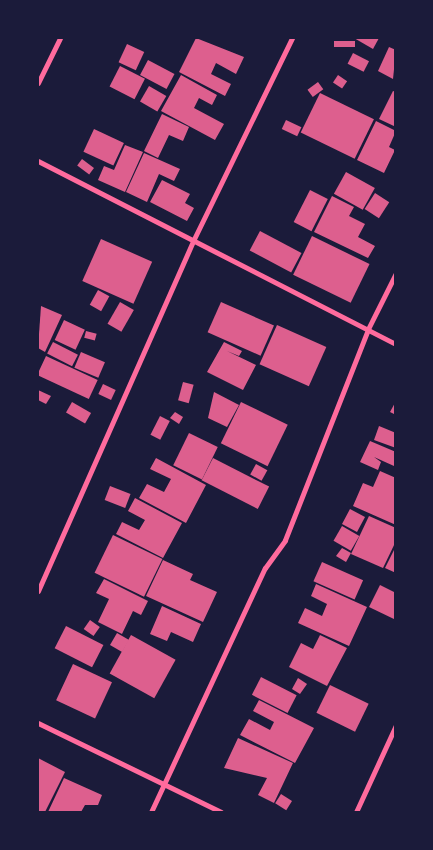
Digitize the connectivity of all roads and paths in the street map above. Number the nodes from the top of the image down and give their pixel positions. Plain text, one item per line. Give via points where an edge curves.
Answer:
1 (60, 38) edge
2 (292, 38) edge
3 (38, 83) edge
4 (38, 161) edge
5 (192, 242) junction
6 (396, 273) edge
7 (368, 329) junction
8 (396, 344) edge
9 (38, 591) edge
10 (38, 723) edge
11 (396, 725) edge
12 (164, 783) junction
13 (152, 812) edge
14 (221, 812) edge
15 (356, 812) edge

1 - 3 street
2 - 5 street
4 - 5 street
5 - 7 street
5 - 9 street
6 - 7 street
7 - 8 street
7 - 12 street via 285,540 265,568
10 - 12 street
11 - 15 street
12 - 13 street
12 - 14 street

